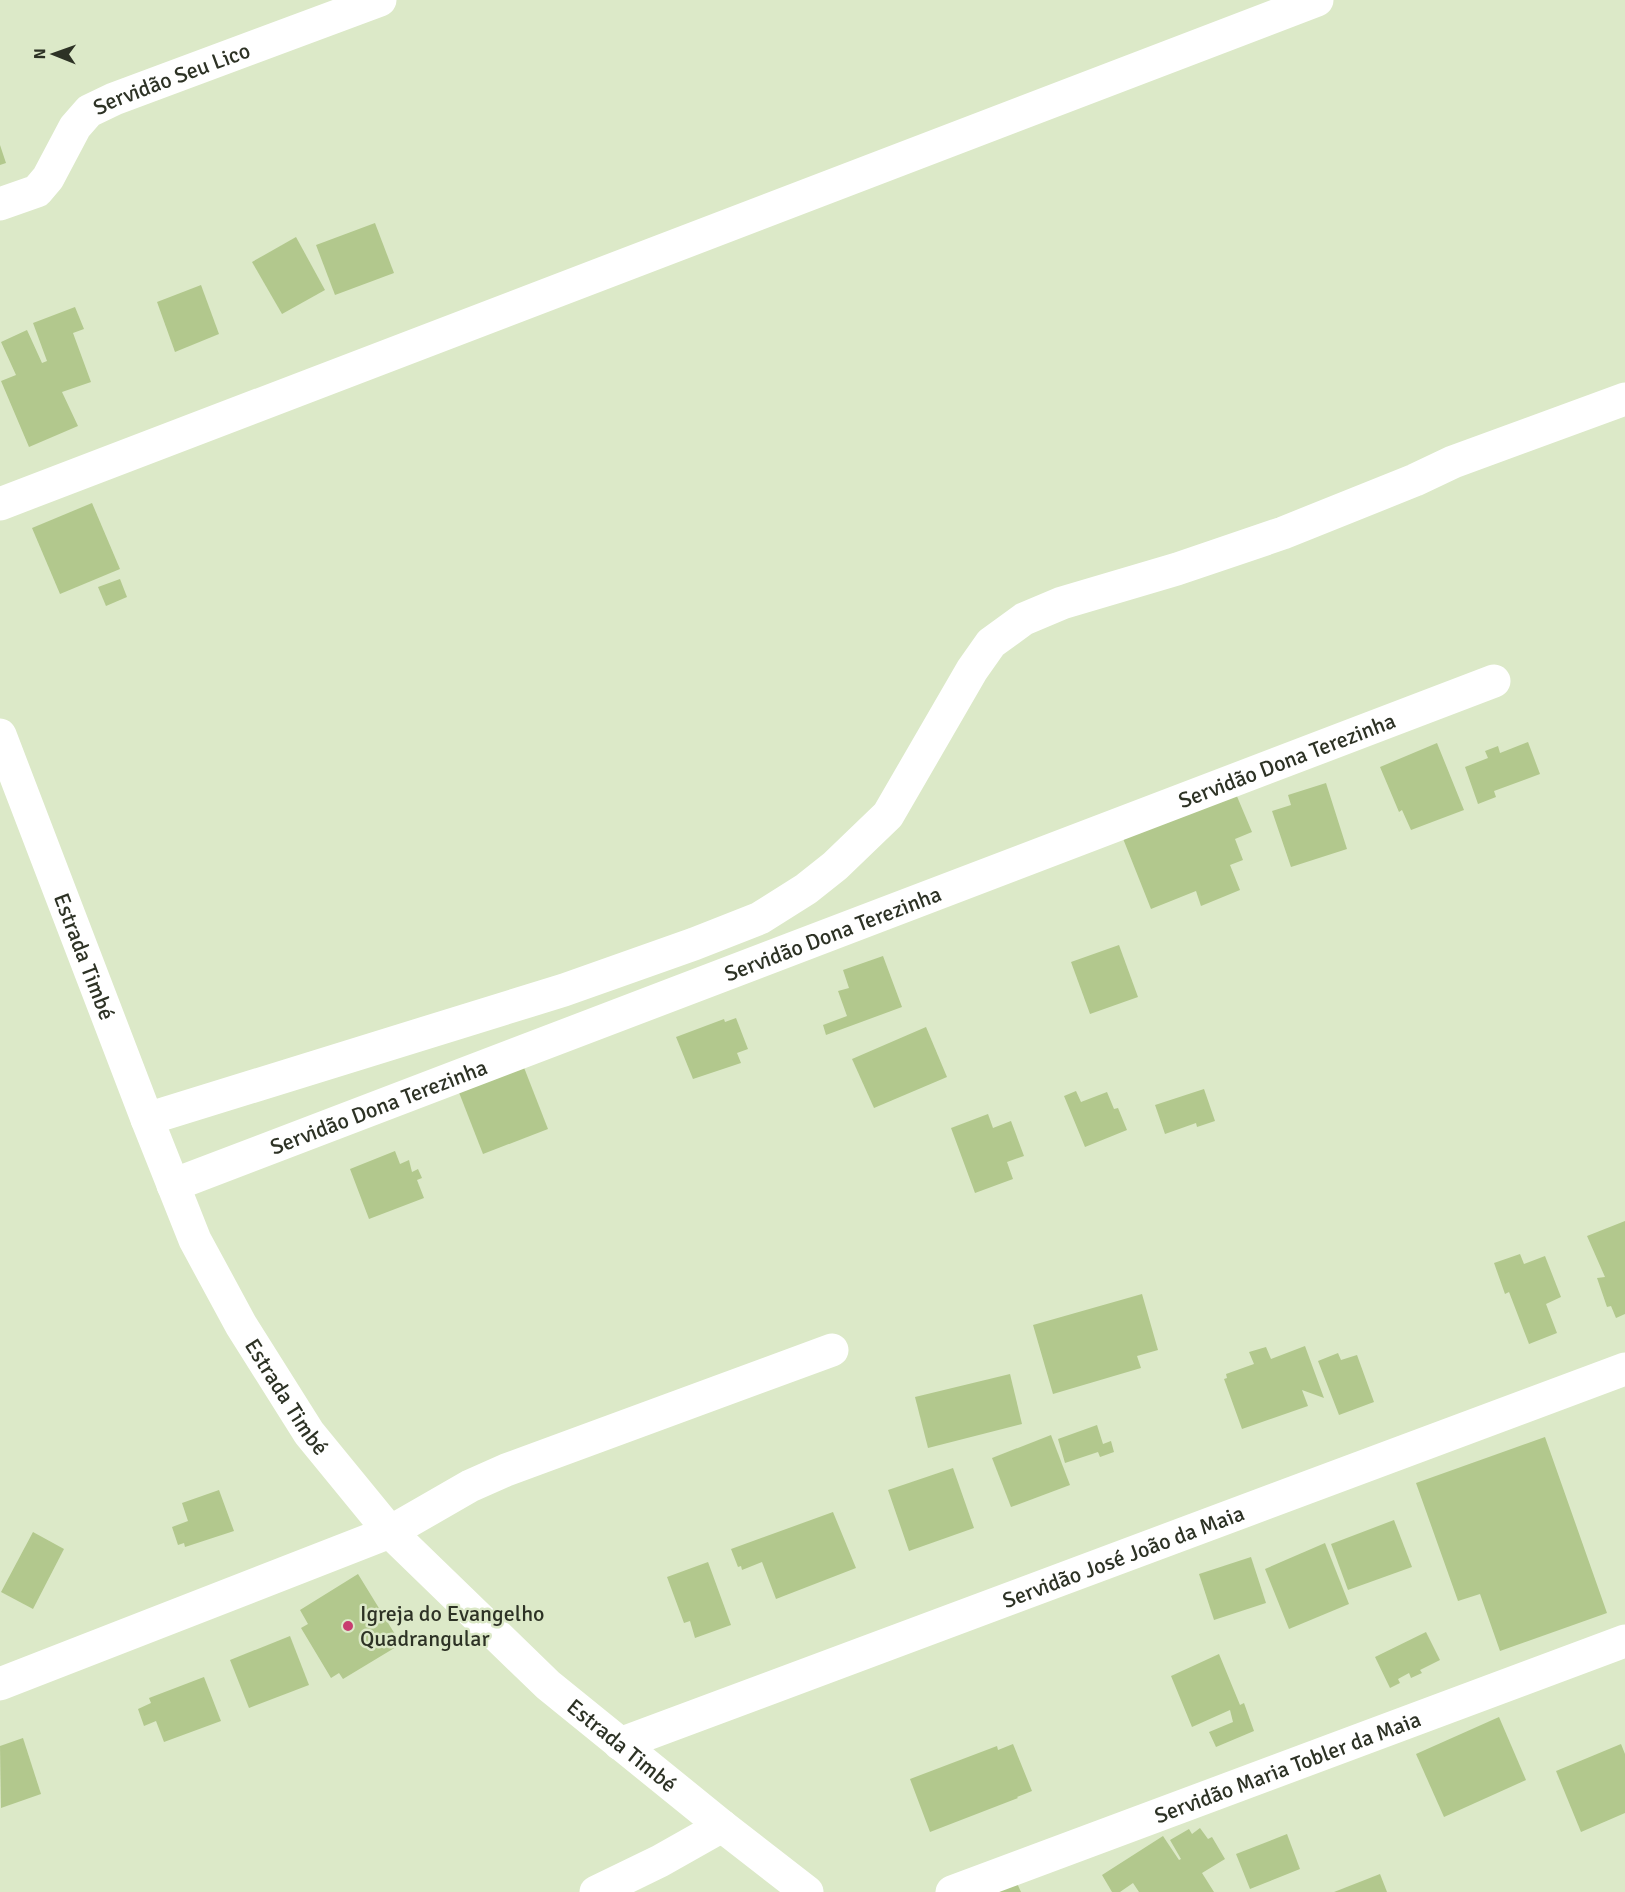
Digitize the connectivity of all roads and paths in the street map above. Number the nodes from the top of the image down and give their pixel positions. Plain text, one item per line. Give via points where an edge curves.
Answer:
1 (380, 0) edge
2 (1317, 0) edge
3 (1283, 6) edge
4 (0, 204) edge
5 (1625, 399) edge
6 (0, 504) edge
7 (1494, 681) dead end
8 (0, 735) edge
9 (147, 1119) junction
10 (172, 1185) junction
11 (832, 1350) dead end
12 (1625, 1369) edge
13 (390, 1532) junction
14 (1625, 1641) edge
15 (0, 1684) edge
16 (620, 1744) junction
17 (722, 1826) junction
18 (596, 1892) edge
19 (807, 1892) edge
20 (952, 1892) edge

1 - 4 street, Servidão Seu Lico via 89,111 75,127 37,191
2 - 3 street
3 - 6 street
5 - 9 street via 1453,462 1283,533 1062,603 1024,620 992,643 972,670 888,815 835,866 760,918 564,990
7 - 10 street, Servidão Dona Terezinha
8 - 9 street, Estrada Timbé
9 - 10 street, Estrada Timbé
10 - 13 street, Estrada Timbé via 195,1240 247,1334 309,1433
11 - 13 street via 506,1470
12 - 16 street, Servidão José João da Maia
13 - 15 street
13 - 16 street, Estrada Timbé via 548,1685
14 - 20 street, Servidão Maria Tobler da Maia
16 - 17 street, Estrada Timbé
17 - 18 street
17 - 19 street, Estrada Timbé

